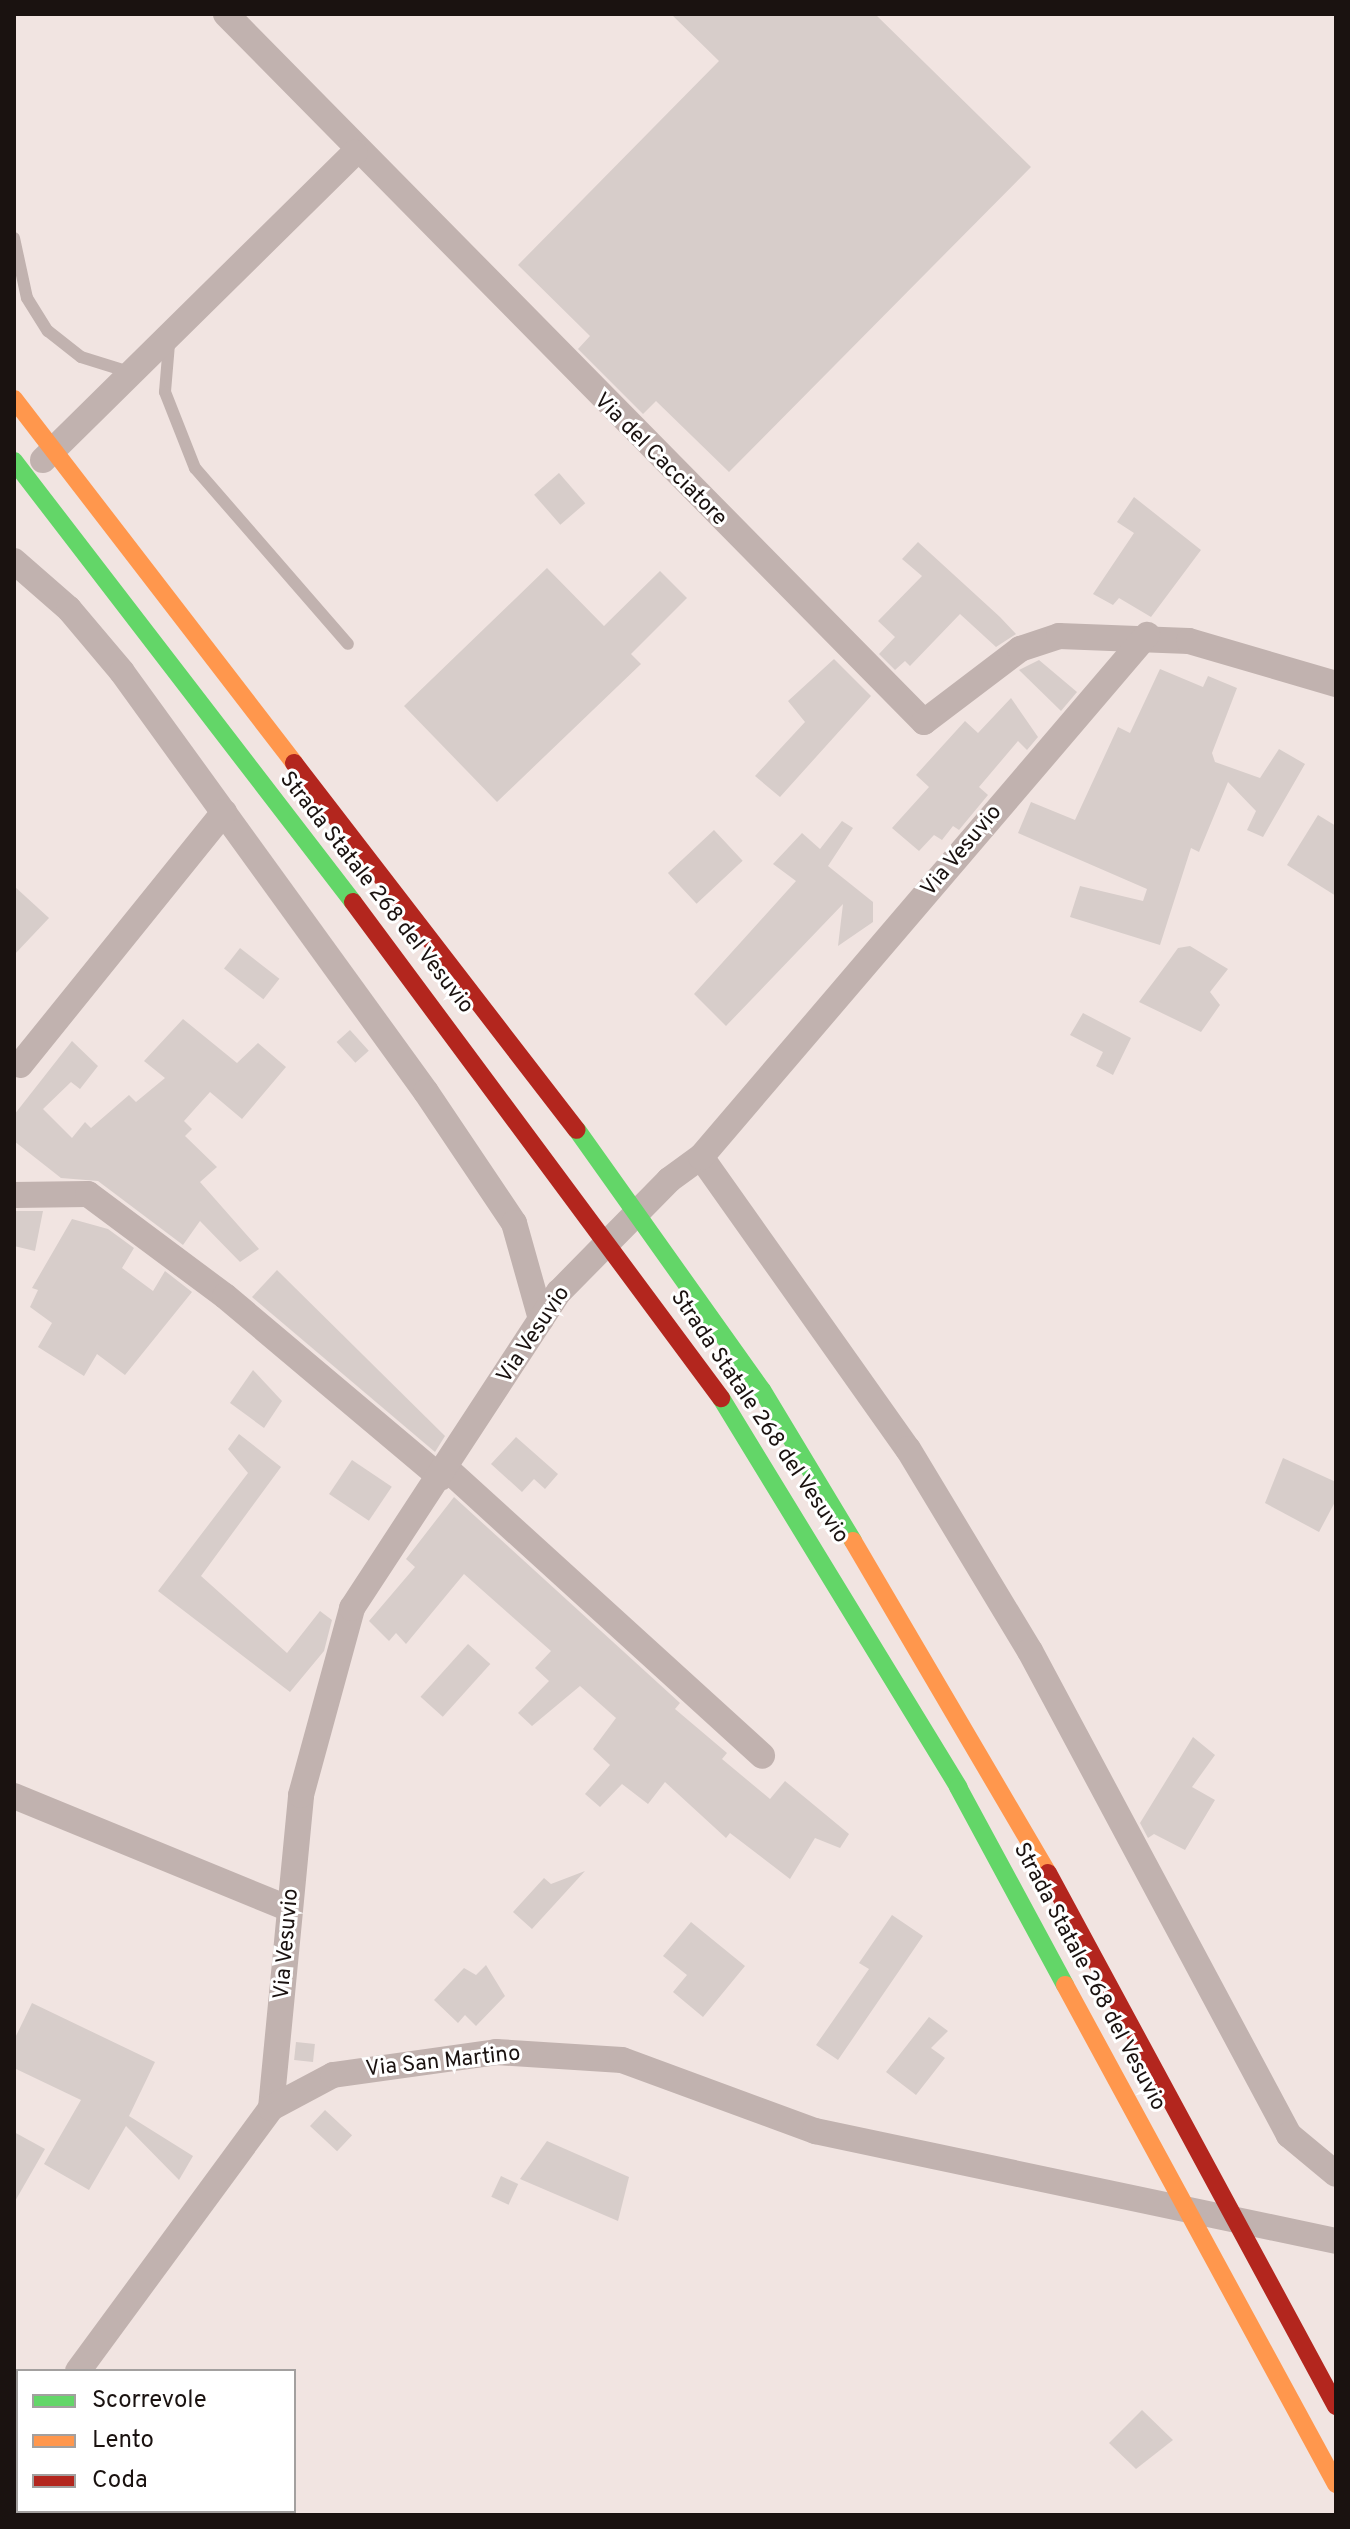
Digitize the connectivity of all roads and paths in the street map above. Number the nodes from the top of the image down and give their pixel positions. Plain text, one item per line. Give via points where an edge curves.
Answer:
1 (226, 14) edge
2 (355, 152) junction
3 (14, 238) edge
4 (172, 333) junction
5 (132, 373) junction
6 (14, 399) edge
7 (14, 461) edge
8 (14, 487) edge
9 (30, 513) dead end
10 (14, 561) edge
11 (100, 574) junction
12 (1147, 635) junction
13 (348, 644) dead end
14 (1336, 684) edge
15 (224, 812) junction
16 (20, 1065) dead end
17 (701, 1157) junction
18 (14, 1195) edge
19 (541, 1319) junction
20 (444, 1473) junction
21 (762, 1756) dead end
22 (14, 1796) edge
23 (290, 1909) junction
24 (271, 2108) junction
25 (1336, 2174) edge
26 (1336, 2241) edge
27 (79, 2369) edge
28 (1336, 2406) edge
29 (1336, 2484) edge

1 - 2 street, Via del Cacciatore
2 - 4 street
2 - 12 street, Via del Cacciatore via 924,722 1020,649 1059,636
3 - 5 lane via 27,298 48,331 81,357
4 - 5 street
4 - 13 lane via 165,392 195,468
5 - 8 street
6 - 28 highway, Strada Statale 268 del Vesuvio via 581,1136 762,1390 945,1687
7 - 11 highway, Strada Statale 268 del Vesuvio
9 - 11 lane
10 - 15 street via 105,651
11 - 29 highway, Strada Statale 268 del Vesuvio via 548,1156 814,1542 958,1787
12 - 14 street
12 - 17 street, Via Vesuvio
15 - 16 street
15 - 19 street via 514,1223
17 - 19 street, Via Vesuvio via 669,1180 587,1262
17 - 25 street via 800,1286 908,1449 1030,1651 1289,2135
18 - 20 street via 88,1194 225,1296
19 - 20 street, Via Vesuvio
20 - 21 street
20 - 23 street, Via Vesuvio via 352,1608 301,1795
22 - 23 street
23 - 24 street, Via Vesuvio
24 - 26 street, Via San Martino via 333,2075 496,2052 622,2060 815,2131
24 - 27 street, Via San Martino

